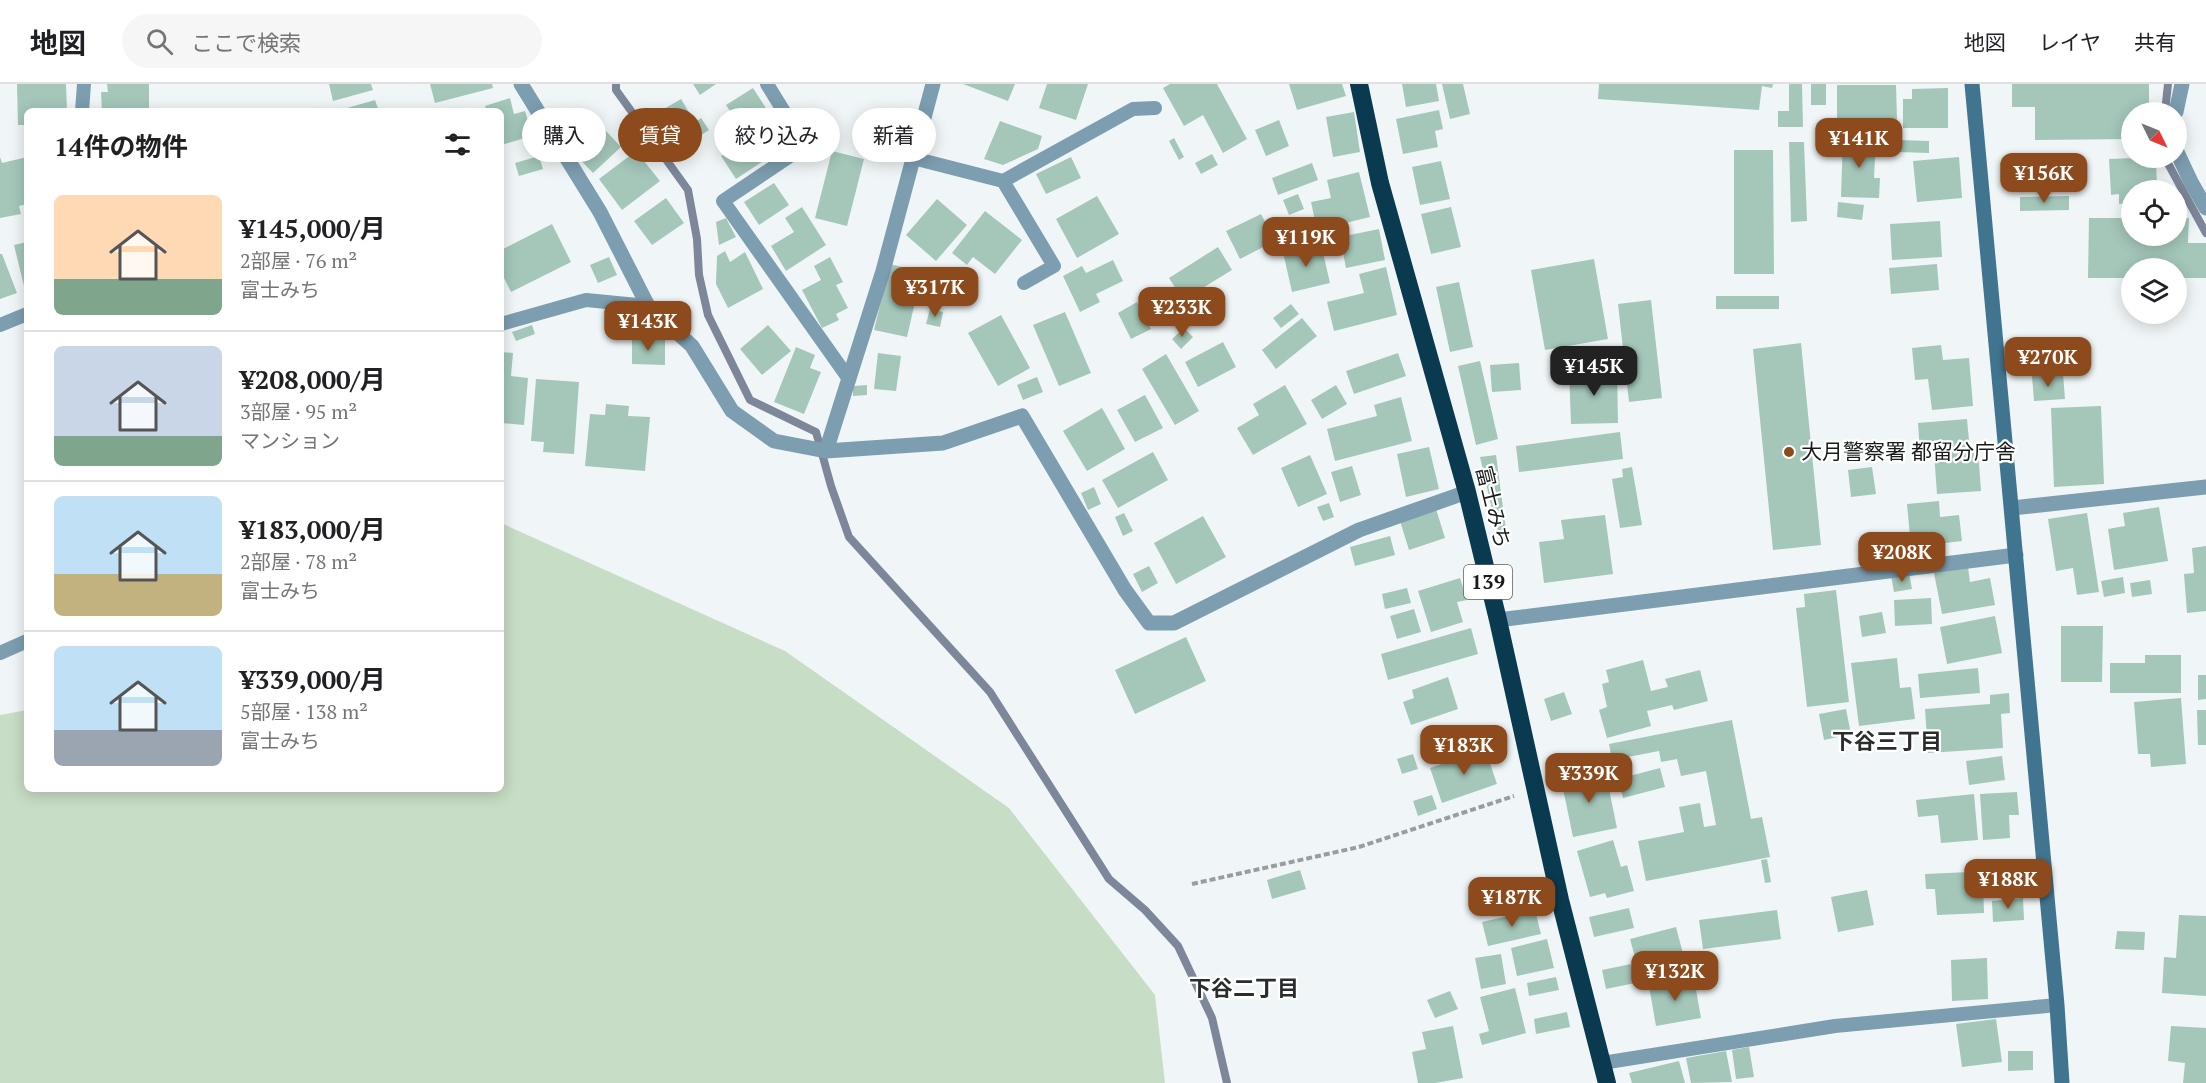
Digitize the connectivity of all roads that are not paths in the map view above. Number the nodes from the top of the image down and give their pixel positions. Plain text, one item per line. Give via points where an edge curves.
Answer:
1 (84, 84) edge
2 (521, 84) edge
3 (767, 84) edge
4 (933, 84) edge
5 (1359, 84) edge
6 (1972, 84) edge
7 (2182, 84) edge
8 (2178, 102) edge
9 (82, 108) edge
10 (927, 108) edge
11 (1155, 108) dead end
12 (912, 162) edge
13 (929, 162) edge
14 (2184, 168) edge
15 (1003, 181) junction
16 (2206, 208) edge
17 (1024, 283) dead end
18 (648, 306) junction
19 (24, 315) edge
20 (504, 323) edge
21 (0, 325) edge
22 (849, 379) junction
23 (826, 451) junction
24 (2206, 487) edge
25 (1467, 492) junction
26 (2012, 508) junction
27 (2016, 555) junction
28 (1498, 620) junction
29 (24, 642) edge
30 (0, 653) edge
31 (2057, 1005) junction
32 (1602, 1063) junction
33 (1607, 1083) edge
34 (2062, 1083) edge

1 - 9 lane
2 - 18 street via 600,212
3 - 22 lane via 805,146 723,201
4 - 10 street
5 - 25 highway, 富士みち / 139 via 1380,183
6 - 26 street
7 - 8 street
11 - 15 lane via 1132,109
12 - 22 street
13 - 15 lane
14 - 16 street
15 - 17 lane via 1054,266
18 - 20 lane via 586,300
18 - 23 street via 692,346 732,411 774,441
19 - 21 lane
22 - 23 street
23 - 25 street via 943,443 1022,416 1125,590 1149,623 1174,623 1359,530
24 - 26 street
25 - 28 highway, 富士みち / 139
26 - 27 street
27 - 28 street
27 - 31 street
28 - 32 highway, 富士みち / 139 via 1560,900
29 - 30 lane
31 - 32 lane via 1835,1026
31 - 34 street
32 - 33 highway, 富士みち / 139

